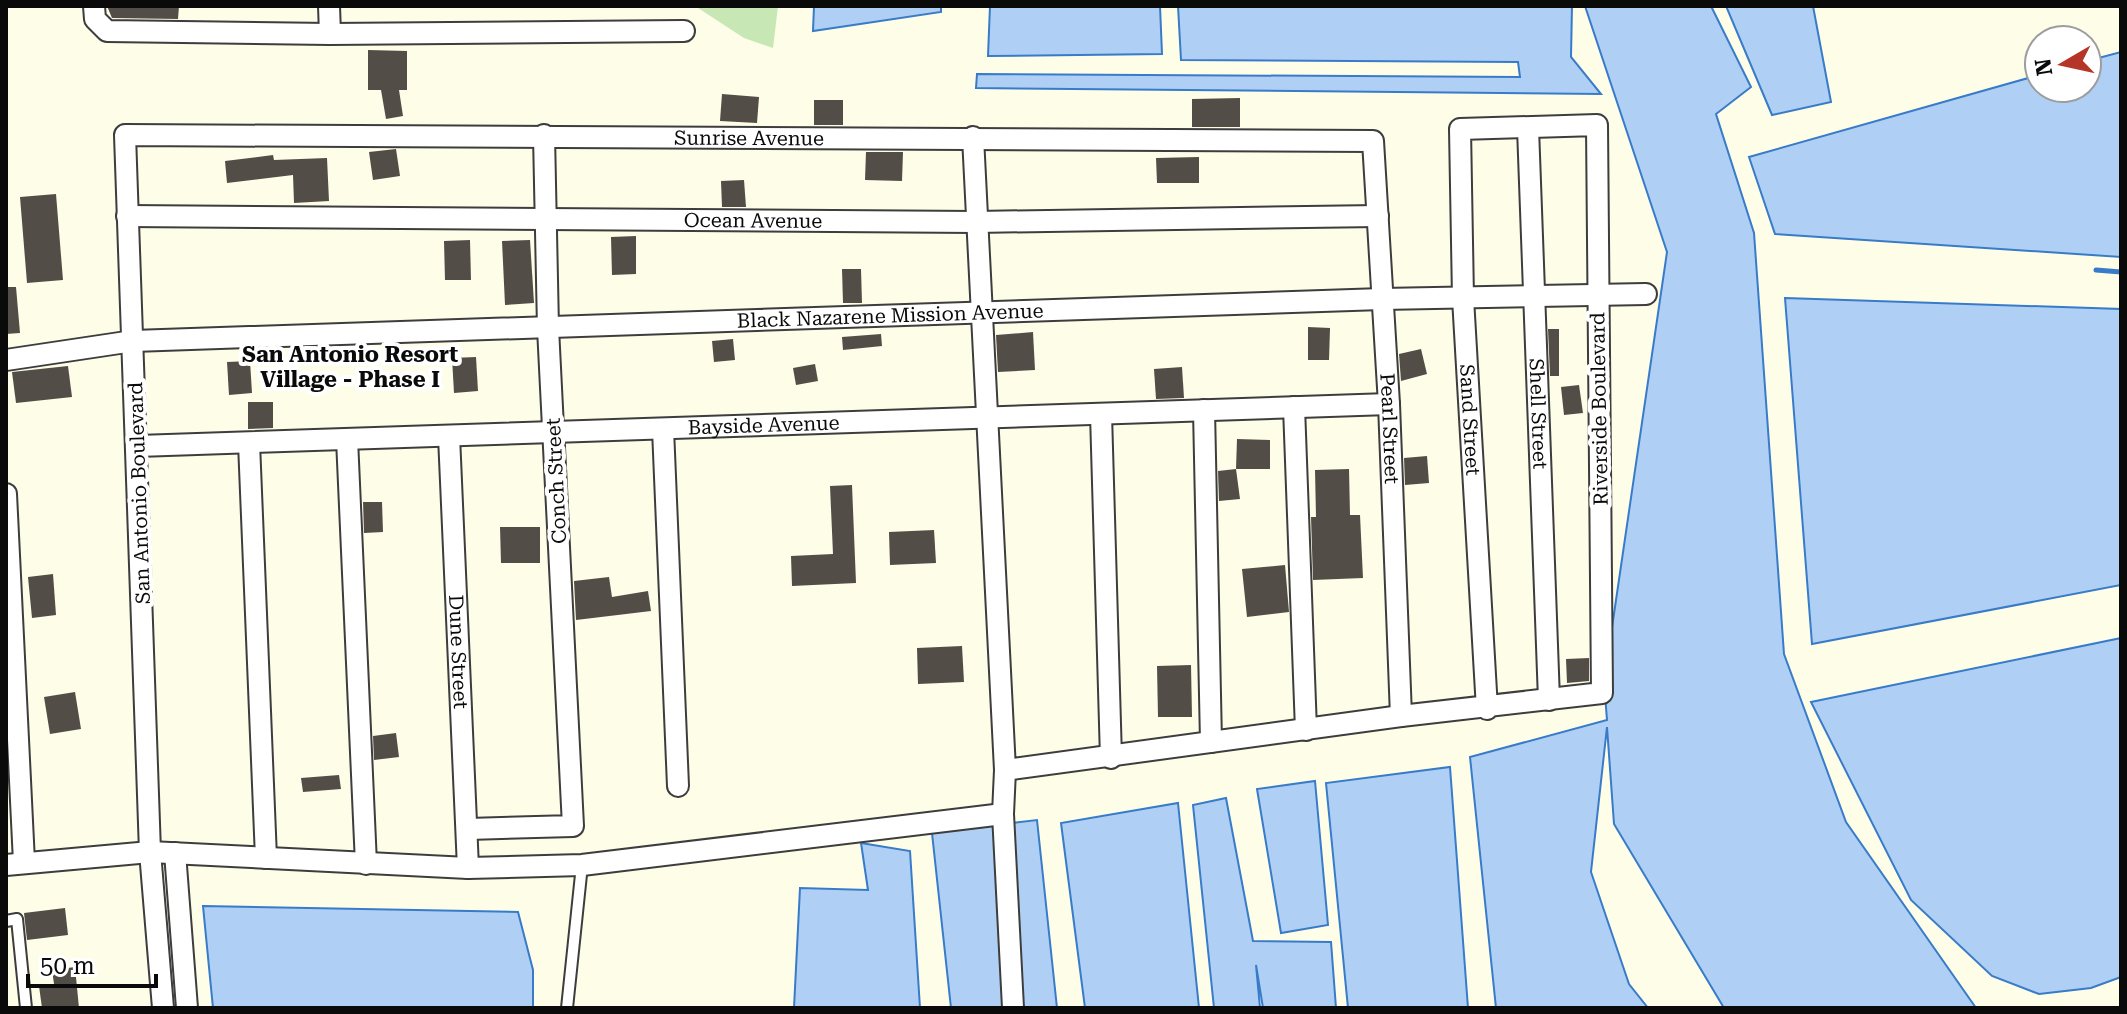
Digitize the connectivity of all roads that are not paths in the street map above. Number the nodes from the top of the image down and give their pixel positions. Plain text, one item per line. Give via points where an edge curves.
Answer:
1 (94, 6) edge
2 (329, 6) edge
3 (684, 31) dead end
4 (330, 34) junction
5 (1528, 128) junction
6 (125, 135) joint
7 (544, 135) junction
8 (973, 137) junction
9 (1373, 141) joint
10 (127, 216) junction
11 (1378, 216) junction
12 (544, 222) junction
13 (976, 222) junction
14 (1646, 294) dead end
15 (1597, 295) junction
16 (1532, 297) junction
17 (1463, 298) junction
18 (1382, 299) junction
19 (980, 314) junction
20 (548, 328) junction
21 (133, 341) junction
22 (6, 360) edge
23 (1389, 404) junction
24 (1294, 407) junction
25 (1204, 410) junction
26 (1101, 414) junction
27 (987, 417) junction
28 (663, 429) junction
29 (554, 432) junction
30 (449, 436) junction
31 (347, 439) junction
32 (249, 443) junction
33 (138, 446) junction
34 (6, 494) edge
35 (8, 614) edge
36 (1549, 700) junction
37 (1487, 709) junction
38 (1401, 716) junction
39 (1306, 730) junction
40 (1211, 742) junction
41 (1111, 758) junction
42 (1005, 770) junction
43 (678, 786) dead end
44 (1003, 814) junction
45 (468, 829) junction
46 (150, 852) junction
47 (175, 853) junction
48 (266, 858) junction
49 (15, 864) edge
50 (366, 864) junction
51 (582, 865) junction
52 (468, 868) junction
53 (6, 921) edge
54 (26, 1008) edge
55 (163, 1008) edge
56 (187, 1008) edge
57 (567, 1008) edge
58 (1013, 1008) edge

1 - 4 street via 95,19 107,31
2 - 4 street
3 - 4 street
5 - 15 street, Riverside Boulevard via 1597,125
5 - 16 street, Shell Street
5 - 17 street, Sand Street via 1460,129
6 - 7 street, Sunrise Avenue
6 - 10 street, San Antonio Boulevard
7 - 8 street, Sunrise Avenue
7 - 12 street, Conch Street
8 - 9 street, Sunrise Avenue
8 - 13 street
9 - 11 street, Pearl Street
10 - 12 street, Ocean Avenue
10 - 21 street, San Antonio Boulevard
11 - 13 street, Ocean Avenue
11 - 18 street, Pearl Street
12 - 13 street, Ocean Avenue
12 - 20 street, Conch Street
13 - 19 street
14 - 15 street, Black Nazarene Mission Avenue
15 - 16 street, Black Nazarene Mission Avenue
15 - 36 street, Riverside Boulevard via 1602,693
16 - 17 street, Black Nazarene Mission Avenue
16 - 36 street, Shell Street
17 - 18 street, Black Nazarene Mission Avenue
17 - 37 street, Sand Street
18 - 19 street, Black Nazarene Mission Avenue
18 - 23 street, Pearl Street
19 - 20 street, Black Nazarene Mission Avenue
19 - 27 street
20 - 21 street, Black Nazarene Mission Avenue
20 - 29 street, Conch Street
21 - 22 street, Black Nazarene Mission Avenue
21 - 33 street, San Antonio Boulevard
23 - 24 street, Bayside Avenue
23 - 38 street, Pearl Street
24 - 25 street, Bayside Avenue
24 - 39 street
25 - 26 street, Bayside Avenue
25 - 40 street
26 - 27 street, Bayside Avenue
26 - 41 street
27 - 28 street, Bayside Avenue
27 - 42 street
28 - 29 street, Bayside Avenue
28 - 43 street
29 - 30 street, Bayside Avenue
29 - 45 street, Conch Street via 573,826
30 - 31 street, Bayside Avenue
30 - 45 street, Dune Street
31 - 32 street, Bayside Avenue
31 - 50 street
32 - 33 street, Bayside Avenue
32 - 48 street
33 - 46 street, San Antonio Boulevard
34 - 35 street
35 - 49 street
36 - 37 street
37 - 38 street
38 - 39 street
39 - 40 street
40 - 41 street
41 - 42 street
42 - 44 street
44 - 51 street
44 - 58 street
45 - 52 street, Dune Street
46 - 47 street
46 - 49 street
46 - 55 street, San Antonio Boulevard
47 - 48 street
47 - 56 street
48 - 50 street
50 - 52 street
51 - 52 street
51 - 57 lane
53 - 54 lane via 17,919

